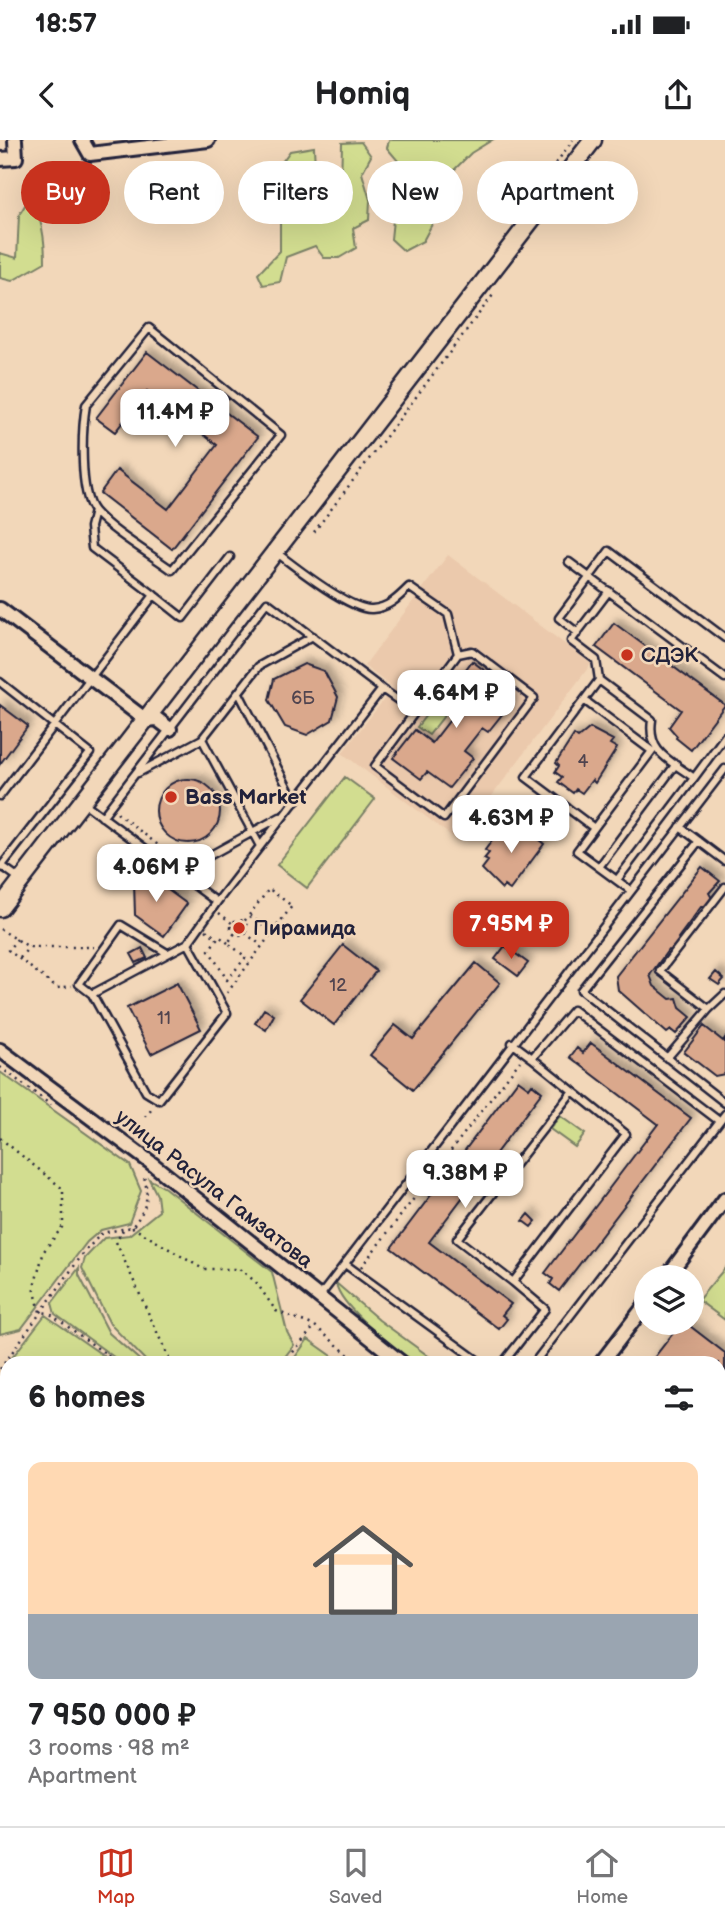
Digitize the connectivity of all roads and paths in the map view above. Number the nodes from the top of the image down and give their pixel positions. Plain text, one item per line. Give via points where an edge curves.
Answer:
1 (15, 140) edge
2 (82, 140) edge
3 (208, 140) edge
4 (593, 140) edge
5 (0, 159) edge
6 (501, 285) dead end
7 (94, 511) junction
8 (314, 532) dead end
9 (275, 552) junction
10 (230, 558) dead end
11 (569, 562) dead end
12 (590, 577) junction
13 (609, 591) junction
14 (154, 595) junction
15 (0, 610) edge
16 (578, 633) junction
17 (313, 636) junction
18 (725, 638) edge
19 (458, 654) junction
20 (90, 678) junction
21 (725, 678) edge
22 (599, 680) junction
23 (0, 682) edge
24 (382, 689) junction
25 (239, 693) junction
26 (584, 700) junction
27 (415, 712) junction
28 (146, 720) junction
29 (53, 725) junction
30 (170, 729) junction
31 (725, 736) edge
32 (202, 739) junction
33 (653, 750) junction
34 (676, 764) junction
35 (725, 769) edge
36 (136, 774) junction
37 (694, 778) junction
38 (0, 796) edge
39 (83, 802) junction
40 (295, 802) junction
41 (110, 808) junction
42 (285, 814) junction
43 (103, 817) junction
44 (680, 827) junction
45 (594, 828) junction
46 (253, 832) junction
47 (699, 841) junction
48 (260, 846) junction
49 (168, 852) dead end
50 (725, 861) edge
51 (1, 867) edge
52 (599, 867) junction
53 (178, 873) junction
54 (22, 880) junction
55 (617, 880) junction
56 (725, 887) edge
57 (630, 890) junction
58 (215, 905) junction
59 (0, 908) edge
60 (249, 916) junction
61 (243, 923) junction
62 (233, 924) junction
63 (200, 926) junction
64 (0, 929) edge
65 (272, 932) junction
66 (235, 933) junction
67 (244, 933) junction
68 (218, 938) junction
69 (18, 939) junction
70 (188, 943) junction
71 (228, 943) junction
72 (262, 946) junction
73 (29, 947) junction
74 (104, 950) junction
75 (167, 953) junction
76 (19, 959) junction
77 (237, 968) junction
78 (243, 972) junction
79 (79, 984) junction
80 (725, 993) edge
81 (92, 994) junction
82 (221, 1002) junction
83 (709, 1009) junction
84 (512, 1043) junction
85 (0, 1050) edge
86 (529, 1056) junction
87 (667, 1058) junction
88 (572, 1092) junction
89 (159, 1100) junction
90 (725, 1103) edge
91 (725, 1114) edge
92 (145, 1117) dead end
93 (719, 1121) junction
94 (0, 1138) edge
95 (142, 1170) dead end
96 (725, 1199) edge
97 (132, 1227) junction
98 (123, 1229) junction
99 (345, 1264) junction
100 (676, 1265) edge
101 (357, 1272) junction
102 (513, 1282) junction
103 (320, 1296) junction
104 (40, 1312) junction
105 (634, 1320) edge
106 (316, 1326) junction
107 (9, 1356) edge
108 (108, 1356) edge
109 (168, 1356) edge
110 (290, 1356) edge
111 (350, 1356) edge
112 (393, 1356) edge
113 (471, 1356) edge
114 (508, 1356) edge
115 (539, 1356) edge
116 (606, 1356) edge

1 - 5 street via 16,159
2 - 3 street via 90,154
4 - 9 main road
6 - 8 path
7 - 7 lane via 85,494 86,405 149,328 281,435 172,570
7 - 14 lane via 92,548
9 - 19 lane via 322,587 368,610 384,607 410,587 448,614
9 - 28 main road
10 - 14 lane via 183,618
11 - 12 lane
12 - 13 lane
12 - 16 lane via 559,618
12 - 18 lane via 609,551
13 - 16 lane
13 - 21 lane
14 - 20 lane
15 - 20 street
16 - 22 lane via 571,641 596,660
17 - 24 lane
17 - 25 lane via 259,666
17 - 30 lane via 267,602
19 - 27 lane
19 - 27 lane via 472,651 534,698 444,818 374,766
20 - 28 street
20 - 29 lane
22 - 26 lane
22 - 33 lane via 652,720
23 - 29 lane
24 - 27 lane
24 - 40 lane
25 - 32 lane
25 - 40 lane
26 - 33 lane
26 - 45 lane via 527,777
28 - 30 street via 157,719
28 - 39 main road
29 - 38 lane
29 - 51 lane via 90,753
30 - 36 lane
31 - 37 lane
32 - 36 lane
32 - 46 lane
33 - 34 lane
33 - 45 lane
34 - 37 lane
34 - 52 lane
35 - 44 lane
36 - 41 lane
37 - 55 lane
39 - 43 lane
39 - 54 main road
40 - 42 lane
41 - 43 lane
41 - 49 path
42 - 46 lane
42 - 48 lane
43 - 53 lane
44 - 47 lane
44 - 57 lane
45 - 52 lane via 577,851
46 - 48 lane
46 - 53 lane
47 - 50 lane
47 - 87 lane via 581,990
48 - 58 lane
51 - 54 lane
52 - 55 lane
53 - 58 lane
54 - 59 main road
55 - 57 lane
56 - 83 lane via 660,971
57 - 84 lane
58 - 62 path
58 - 63 lane
60 - 61 path
60 - 65 path
60 - 65 path via 269,889 292,906
61 - 62 path via 237,919
61 - 67 path via 248,927
62 - 66 path via 230,929
63 - 68 path
63 - 70 lane
64 - 69 path
65 - 72 path
66 - 67 path via 241,937
66 - 71 path
67 - 72 path
68 - 71 path
68 - 77 path via 209,950 228,980
69 - 73 path
69 - 76 path via 8,950
70 - 75 lane
70 - 82 lane
71 - 77 path via 246,957
72 - 78 path
73 - 74 path via 88,945
73 - 76 path
74 - 75 lane via 121,925
74 - 79 lane
75 - 81 lane
76 - 79 path via 57,988
77 - 78 path
78 - 82 path
79 - 81 lane
80 - 83 lane
81 - 89 lane via 146,1091
82 - 89 lane via 227,1013
83 - 87 lane
84 - 86 lane
84 - 99 lane
85 - 103 street, улица Расула Гамзатова
86 - 88 lane
86 - 93 lane via 572,1010
86 - 101 path
87 - 90 lane
88 - 102 lane via 626,1134
88 - 102 lane via 457,1239
89 - 92 path
91 - 93 lane
93 - 115 lane
94 - 104 path via 64,1189 63,1226 44,1251 34,1287
95 - 97 path via 148,1191 146,1209
96 - 100 street
97 - 98 path
97 - 106 path via 203,1269 239,1269 256,1282 276,1311
98 - 104 path via 102,1233
98 - 109 path via 116,1242
99 - 101 lane
99 - 103 lane
101 - 113 lane
102 - 114 lane via 545,1309
103 - 112 street, улица Расула Гамзатова
104 - 107 path
104 - 108 path via 49,1313
105 - 116 street
106 - 110 path
106 - 111 path

